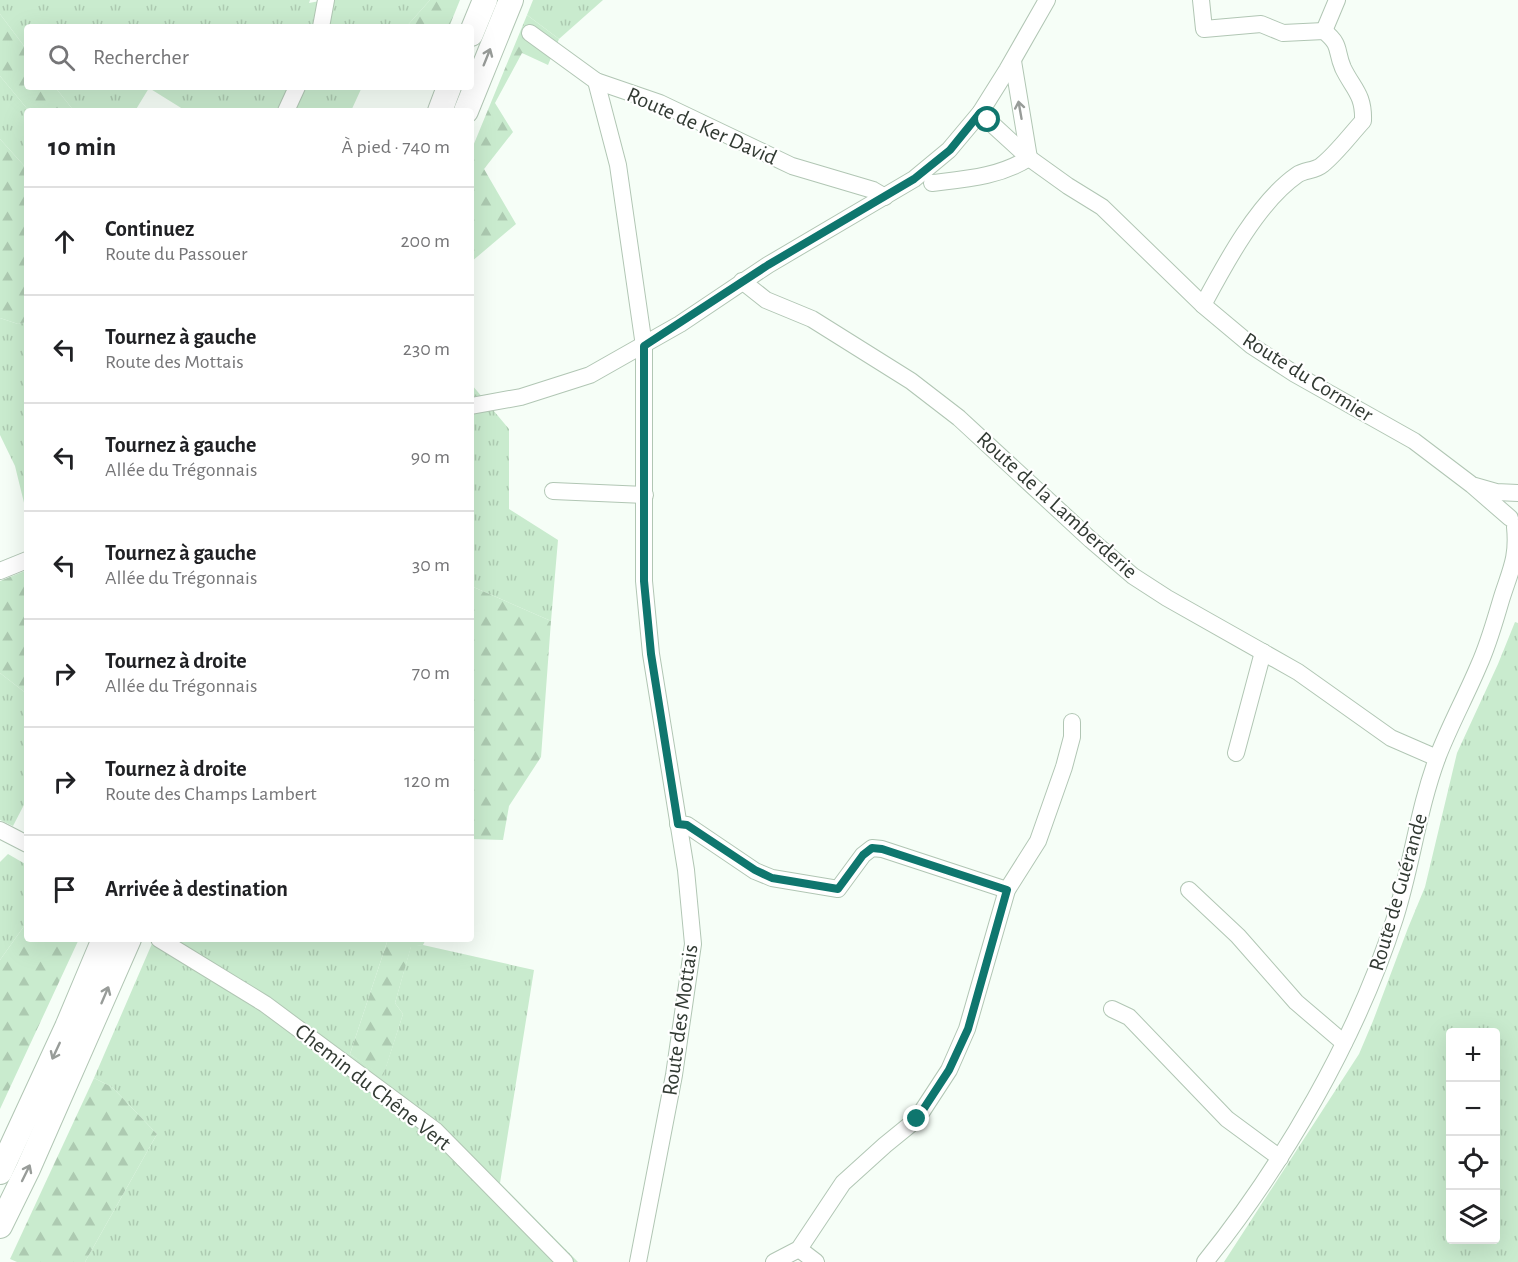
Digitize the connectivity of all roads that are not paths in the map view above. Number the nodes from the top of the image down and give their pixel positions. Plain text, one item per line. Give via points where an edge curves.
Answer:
1 (326, 0) edge
2 (485, 0) edge
3 (511, 0) edge
4 (1047, 0) edge
5 (1201, 0) edge
6 (1337, 0) edge
7 (322, 24) edge
8 (474, 27) edge
9 (1324, 31) junction
10 (530, 33) dead end
11 (1013, 61) junction
12 (596, 81) junction
13 (296, 90) edge
14 (448, 90) edge
15 (287, 108) edge
16 (441, 108) edge
17 (467, 108) edge
18 (980, 113) junction
19 (1029, 158) junction
20 (932, 183) dead end
21 (885, 197) junction
22 (742, 281) junction
23 (1203, 305) junction
24 (644, 346) junction
25 (474, 405) edge
26 (1472, 485) junction
27 (553, 491) dead end
28 (1518, 494) edge
29 (645, 495) junction
30 (1514, 525) edge
31 (24, 561) edge
32 (1516, 562) edge
33 (0, 571) edge
34 (1263, 652) junction
35 (1072, 722) dead end
36 (1236, 753) dead end
37 (1437, 758) junction
38 (678, 824) junction
39 (0, 830) edge
40 (24, 842) edge
41 (1007, 890) junction
42 (1189, 890) dead end
43 (103, 942) edge
44 (128, 942) edge
45 (164, 942) edge
46 (1112, 1010) dead end
47 (1344, 1043) junction
48 (1280, 1158) junction
49 (0, 1172) edge
50 (0, 1226) edge
51 (799, 1249) junction
52 (565, 1262) edge
53 (638, 1262) edge
54 (774, 1262) edge
55 (816, 1262) edge
56 (1205, 1262) edge

1 - 7 street
2 - 8 highway
17 -> 3 highway
4 - 11 street
5 - 9 street via 1204,29 1261,24 1283,33
6 - 9 street
9 - 23 street via 1335,40 1344,69 1360,96 1363,121 1321,166 1298,174 1276,195 1236,246
10 - 12 street, Route de Ker David
11 - 18 street
19 -> 11 street
12 - 21 street, Route de Ker David via 660,103 792,166
12 - 24 street, Route des Mottais via 618,165
13 - 15 street
14 - 16 highway
18 - 19 street, Route du Cormier
18 - 21 street via 950,150
19 - 20 street via 1005,171
19 - 23 street, Route du Cormier via 1102,207
21 - 22 street
22 - 24 street
22 - 34 street, Route de la Lamberderie via 766,300 812,319 911,381 959,418 1133,576
23 - 26 street, Route du Cormier via 1252,346 1414,441
24 - 25 street via 590,375 521,397
24 - 29 street, Route des Mottais
26 - 28 street
26 - 30 street, Route du Cormier
27 - 29 street
28 - 30 street, Route de Guérande via 1511,504
29 - 38 street, Route des Mottais via 644,581 651,654
30 - 32 street, Route de Guérande
31 - 33 street
32 - 37 street, Route de Guérande via 1487,646
34 - 36 street
34 - 37 street, Route de la Lamberderie via 1391,738
35 - 41 street via 1067,757 1038,841
37 - 47 street, Route de Guérande via 1389,936
38 - 41 street via 687,825 772,878 838,889 872,848
38 - 53 street, Route des Mottais via 693,944 674,1075
39 - 40 street
41 - 51 street via 968,1029 949,1070 917,1119 843,1183
42 - 47 street via 1238,936 1296,1002
43 -> 49 highway
50 -> 44 highway
45 - 52 street, Chemin du Chêne Vert via 265,1004 436,1131
46 - 48 street via 1129,1017 1227,1119
47 - 48 street, Route de Guérande
48 - 56 street, Route de Guérande
51 - 54 street
51 - 55 street

